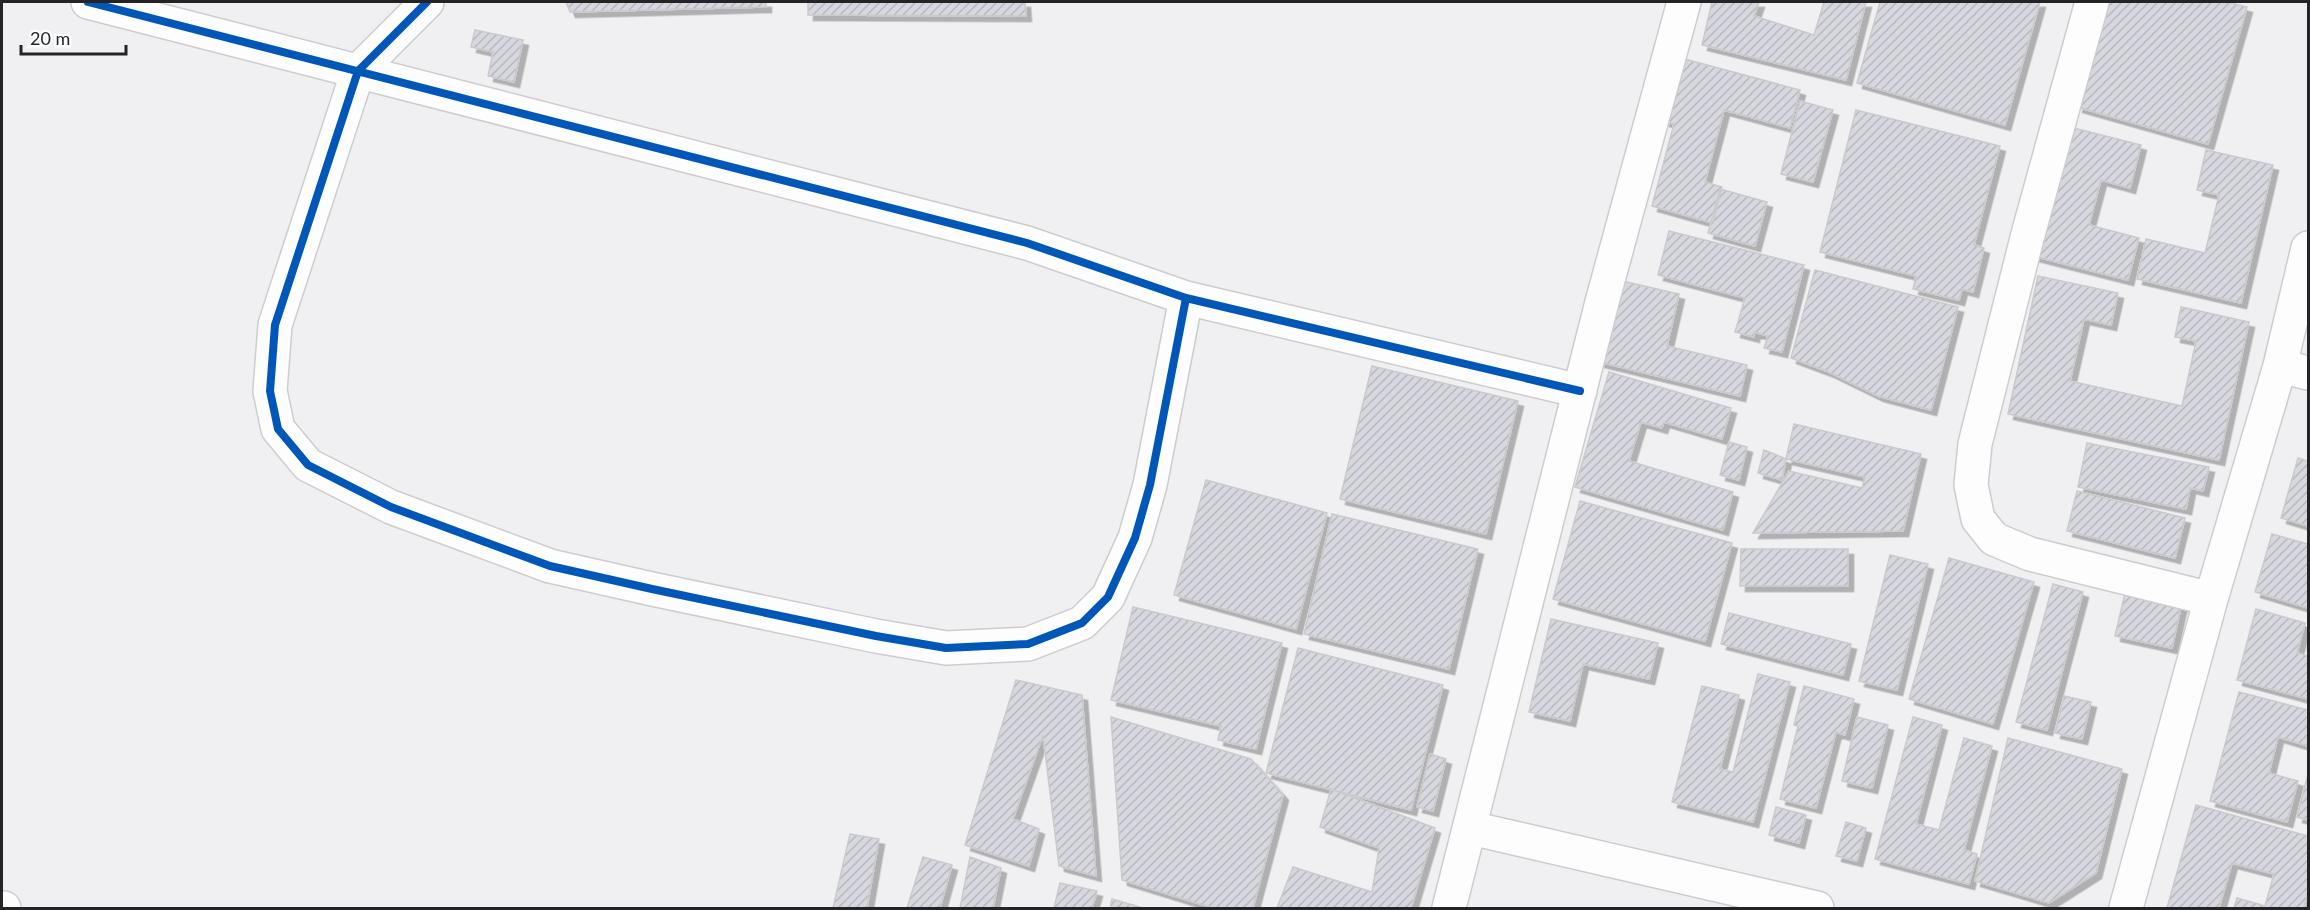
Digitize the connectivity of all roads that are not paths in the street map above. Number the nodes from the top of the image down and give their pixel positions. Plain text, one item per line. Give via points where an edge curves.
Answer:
1 (88, 2) edge
2 (428, 2) edge
3 (1684, 2) edge
4 (2092, 2) edge
5 (358, 71) junction
6 (2308, 248) edge
7 (1186, 298) junction
8 (2294, 369) edge
9 (1580, 390) junction
10 (2211, 599) junction
11 (1471, 828) junction
12 (1449, 909) edge
13 (1817, 909) edge
14 (2126, 909) edge

1 - 5 street
2 - 5 street
3 - 9 street
4 - 10 street via 1975,444 1971,485 1978,519 1994,538 2030,554
5 - 7 street via 1027,243
5 - 7 street via 275,325 270,391 278,429 308,465 391,507 550,566 946,648 1028,644 1082,623 1108,597 1135,538 1150,486
6 - 8 street
7 - 9 street
8 - 10 street
9 - 11 street
10 - 14 street
11 - 12 street
11 - 13 street

